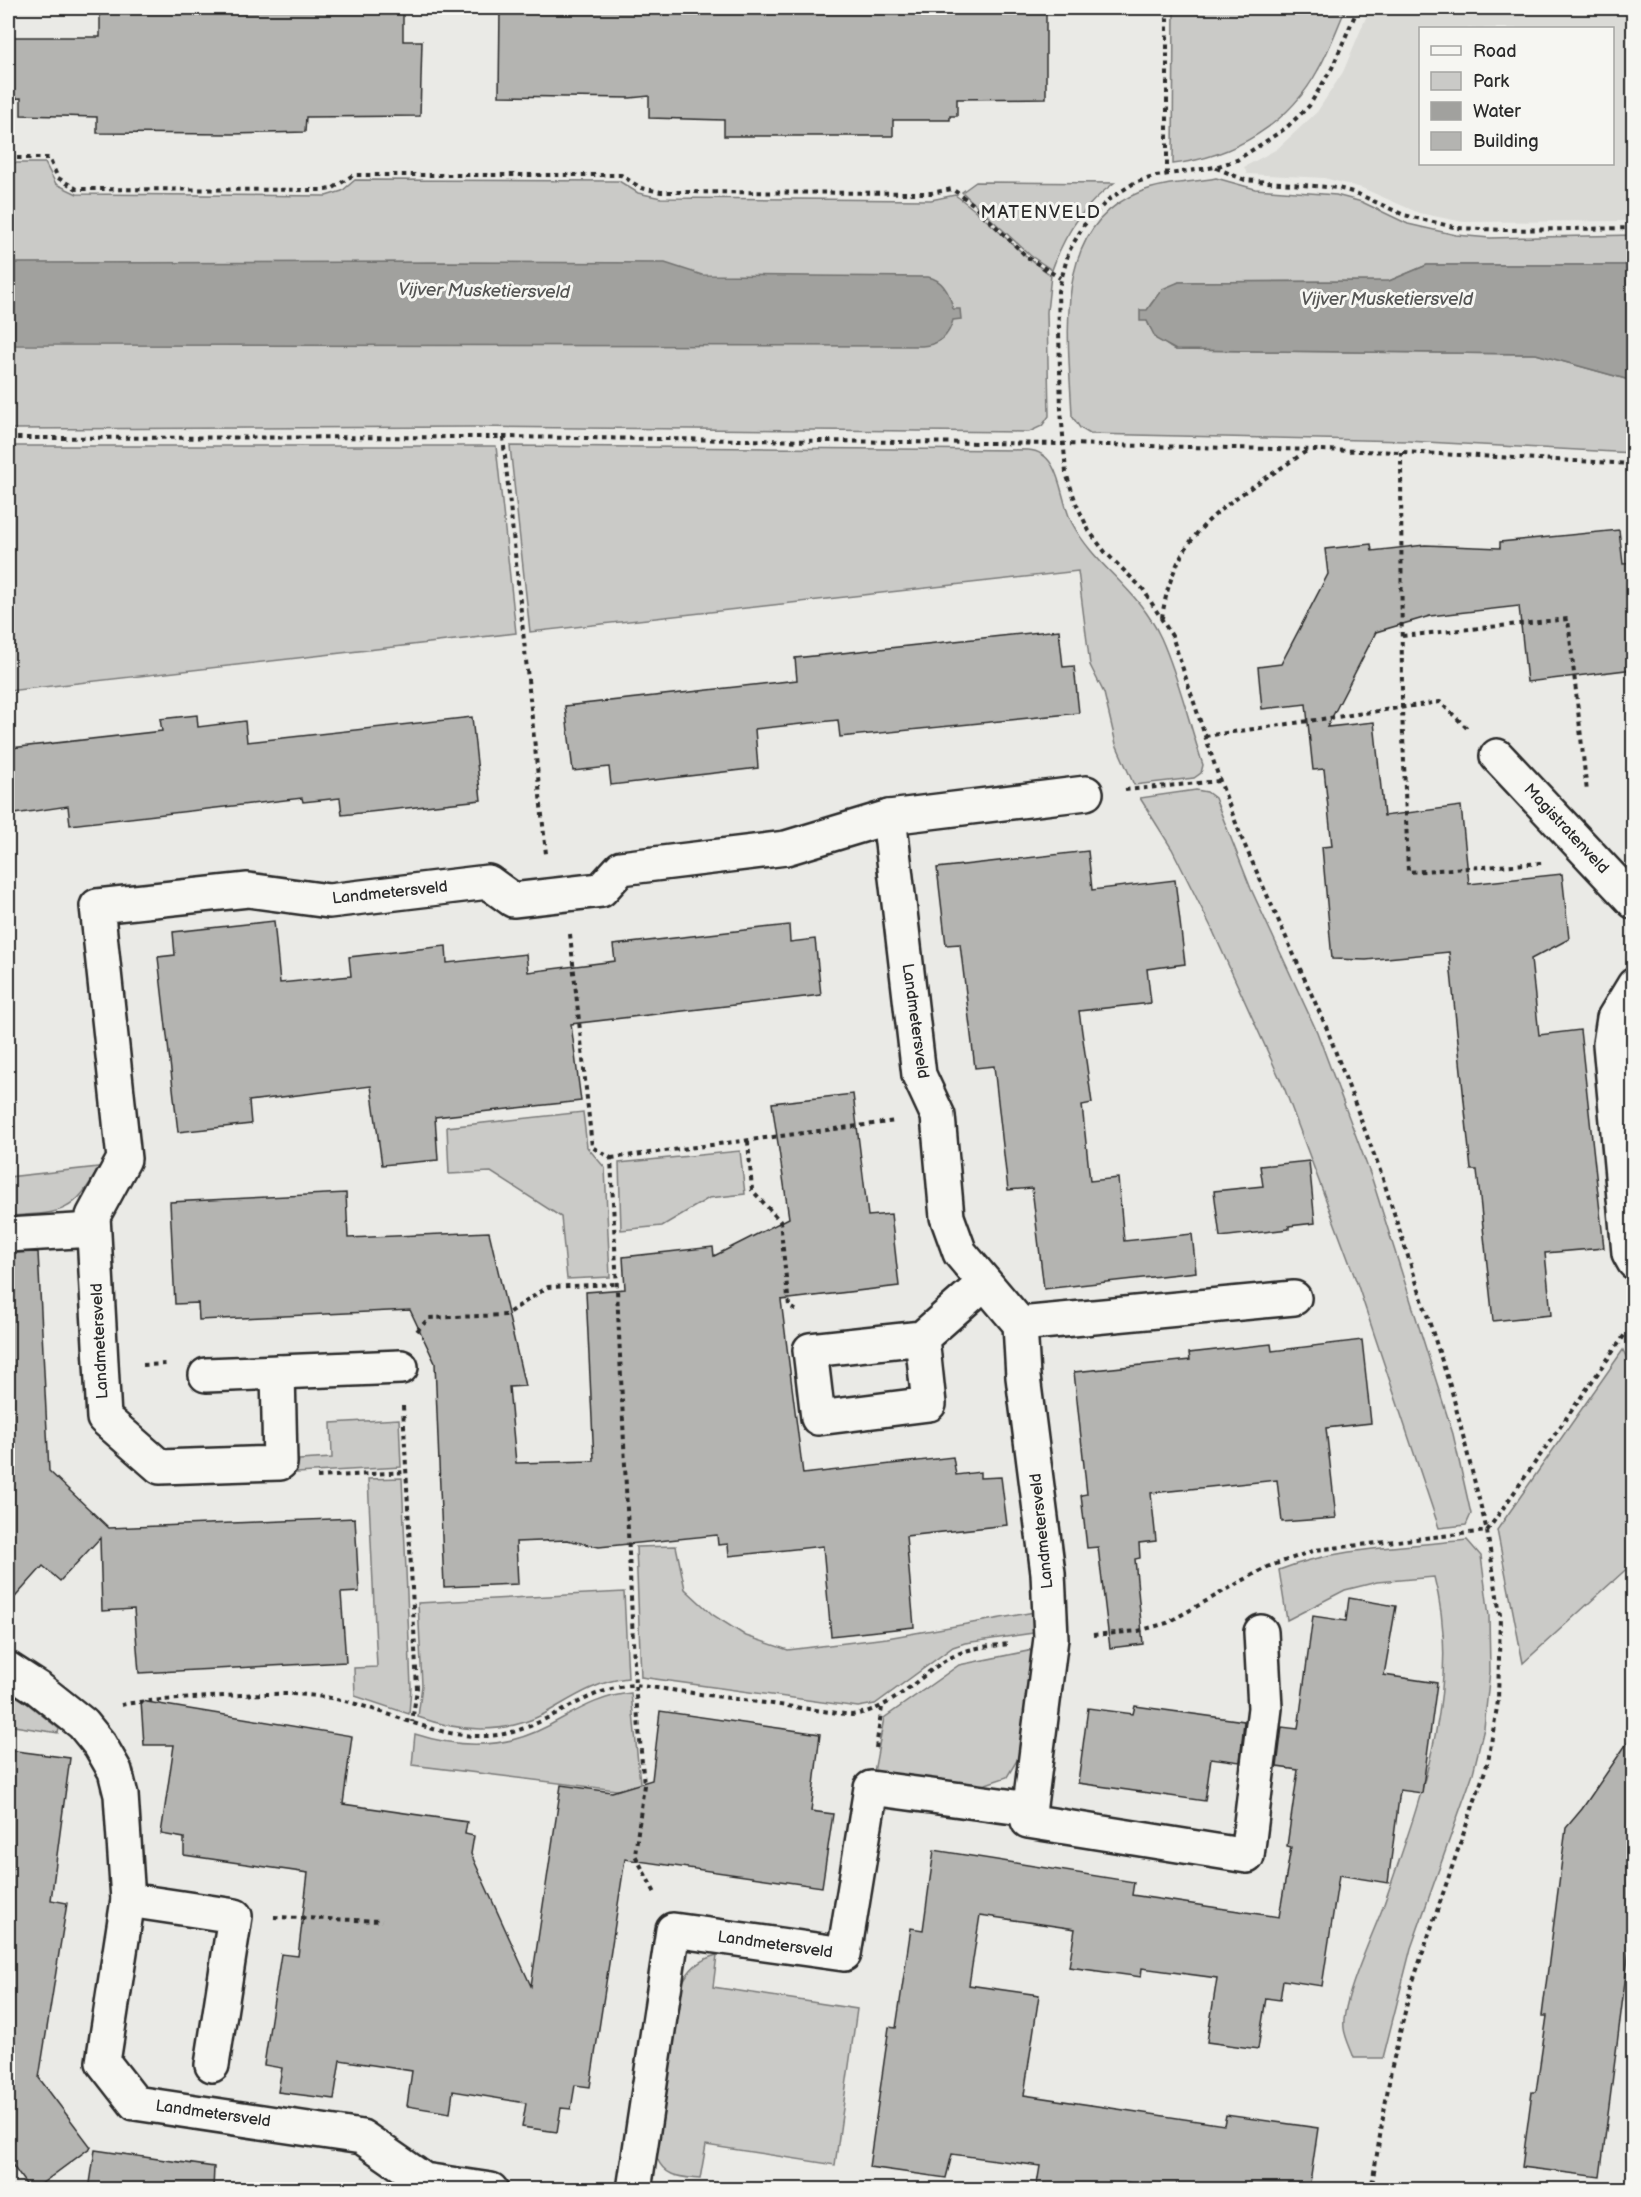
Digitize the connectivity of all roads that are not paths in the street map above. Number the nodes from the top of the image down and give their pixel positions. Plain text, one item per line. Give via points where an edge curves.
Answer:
1 (1497, 756) road end
2 (1086, 793) road end
3 (889, 817) junction
4 (1634, 902) edge
5 (1634, 985) edge
6 (93, 1230) junction
7 (8, 1234) edge
8 (1634, 1262) edge
9 (983, 1284) junction
10 (1294, 1298) dead end
11 (1020, 1324) junction
12 (922, 1338) junction
13 (401, 1367) road end
14 (278, 1372) junction
15 (206, 1375) road end
16 (1261, 1632) dead end
17 (8, 1669) edge
18 (1029, 1809) junction
19 (128, 1900) junction
20 (212, 2065) dead end
21 (640, 2189) edge
22 (491, 2190) edge

1 - 4 street, Magistratenveld
2 - 3 street, Landmetersveld
3 - 6 street, Landmetersveld via 786,848 621,868 601,890 558,895 513,900 488,882 329,901 248,890 97,906 124,1159 93,1216
3 - 9 street, Landmetersveld via 919,1075 938,1116 947,1217 960,1253
5 - 8 street via 1614,1018 1610,1044 1629,1253
6 - 7 street
6 - 14 street, Landmetersveld via 104,1418 160,1467 280,1463
9 - 11 street, Landmetersveld
9 - 12 street
10 - 11 street
11 - 18 street, Landmetersveld via 1048,1573 1051,1638
12 - 12 street via 929,1404 818,1418 810,1350
13 - 14 street
14 - 15 street
16 - 18 street via 1265,1708 1247,1856 1028,1821
17 - 19 street, Landmetersveld via 83,1724 110,1762 121,1795
18 - 21 street, Landmetersveld via 871,1788 844,1954 673,1930
19 - 20 street via 235,1916
19 - 22 street, Landmetersveld via 103,2062 135,2103 362,2137 424,2180

